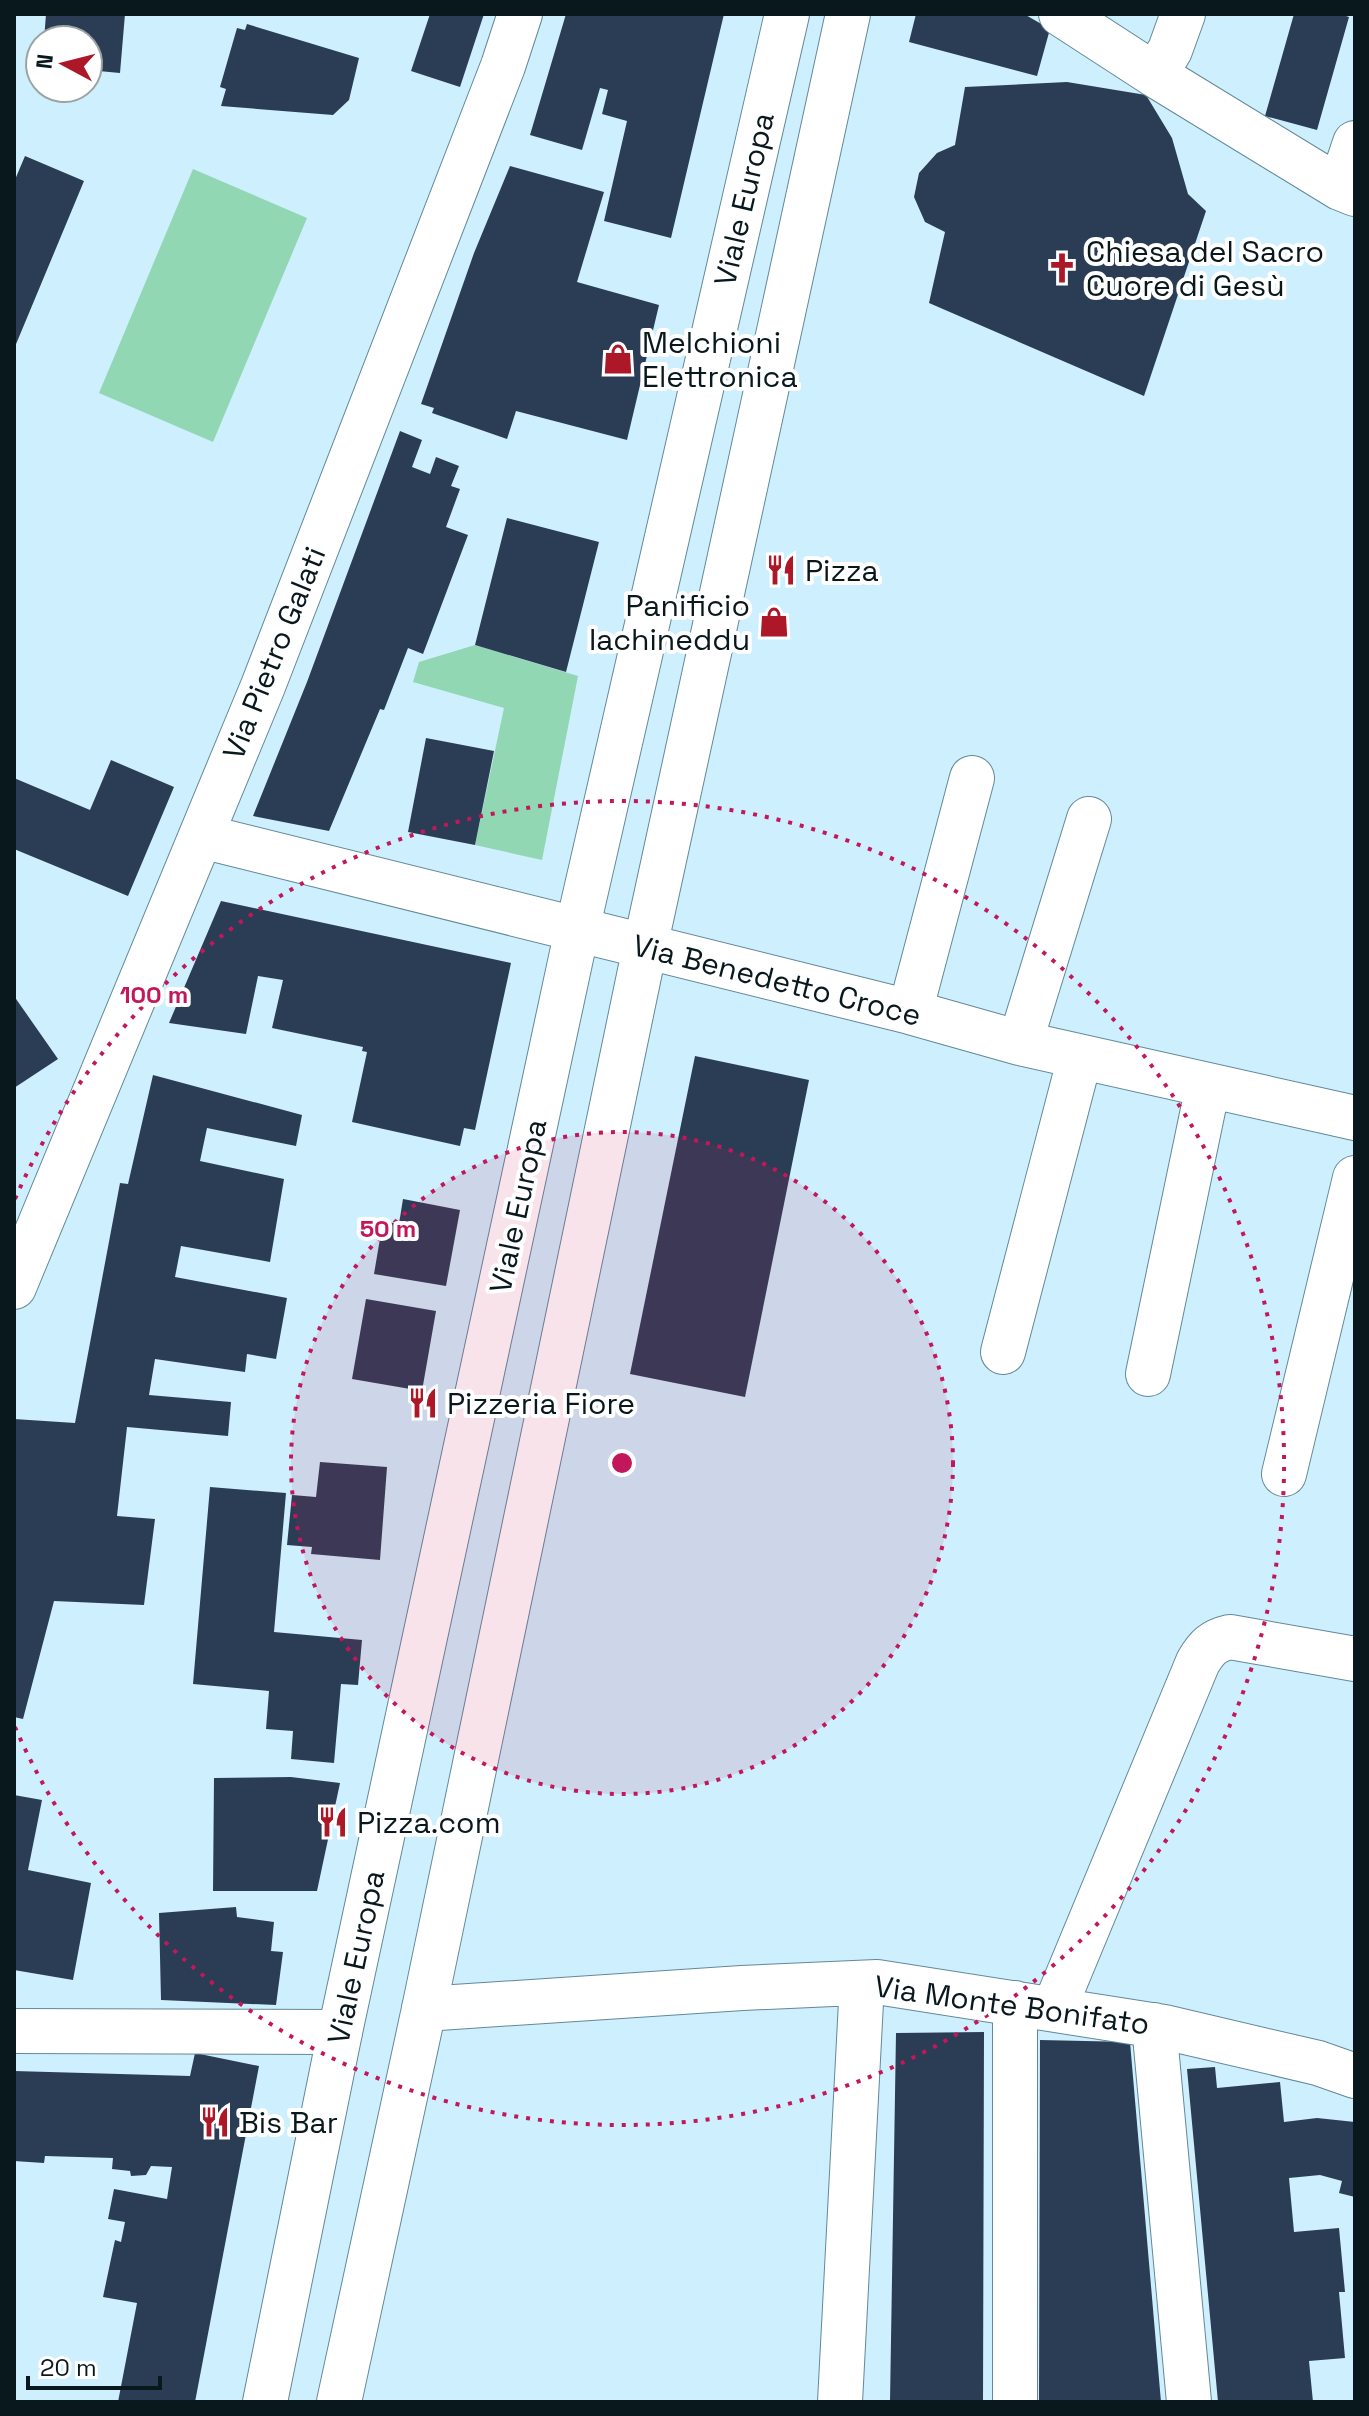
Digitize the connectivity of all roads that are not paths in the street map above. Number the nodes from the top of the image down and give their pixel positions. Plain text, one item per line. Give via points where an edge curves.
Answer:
1 (520, 14) edge
2 (787, 14) edge
3 (848, 14) edge
4 (1061, 14) edge
5 (1183, 14) edge
6 (1155, 75) junction
7 (1355, 143) edge
8 (1347, 191) edge
9 (972, 778) dead end
10 (1089, 819) dead end
11 (201, 836) junction
12 (577, 930) junction
13 (645, 947) junction
14 (910, 1012) junction
15 (1020, 1043) junction
16 (1080, 1057) junction
17 (1208, 1086) junction
18 (1355, 1118) edge
19 (1355, 1178) edge
20 (14, 1287) edge
21 (1003, 1352) dead end
22 (1148, 1374) dead end
23 (1284, 1474) dead end
24 (1355, 1659) edge
25 (862, 1983) junction
26 (1034, 2006) junction
27 (424, 2009) junction
28 (1154, 2025) junction
29 (14, 2031) edge
30 (340, 2032) junction
31 (1355, 2076) edge
32 (265, 2402) edge
33 (339, 2402) edge
34 (840, 2402) edge
35 (1015, 2402) edge
36 (1189, 2402) edge

1 - 11 street, Via Pietro Galati
2 - 12 street, Viale Europa
3 - 13 street, Viale Europa
4 - 6 street
5 - 6 street
6 - 8 street
7 - 8 street
9 - 14 street
10 - 15 street
11 - 12 street, Via Benedetto Croce
11 - 20 street, Via Pietro Galati
12 - 13 street, Via Benedetto Croce
12 - 30 street, Viale Europa
13 - 14 street, Via Benedetto Croce
13 - 27 street, Viale Europa
14 - 15 street, Via Benedetto Croce
15 - 16 street, Via Benedetto Croce
16 - 17 street, Via Benedetto Croce
16 - 21 street
17 - 18 street, Via Benedetto Croce
17 - 22 street
19 - 23 street
24 - 26 street via 1230,1637 1206,1648
25 - 26 street, Via Monte Bonifato
25 - 27 street, Via Monte Bonifato
25 - 34 street
26 - 28 street, Via Monte Bonifato
26 - 35 street
27 - 33 street, Viale Europa
28 - 31 street, Via Monte Bonifato
28 - 36 street
29 - 30 street
30 - 32 street, Viale Europa

